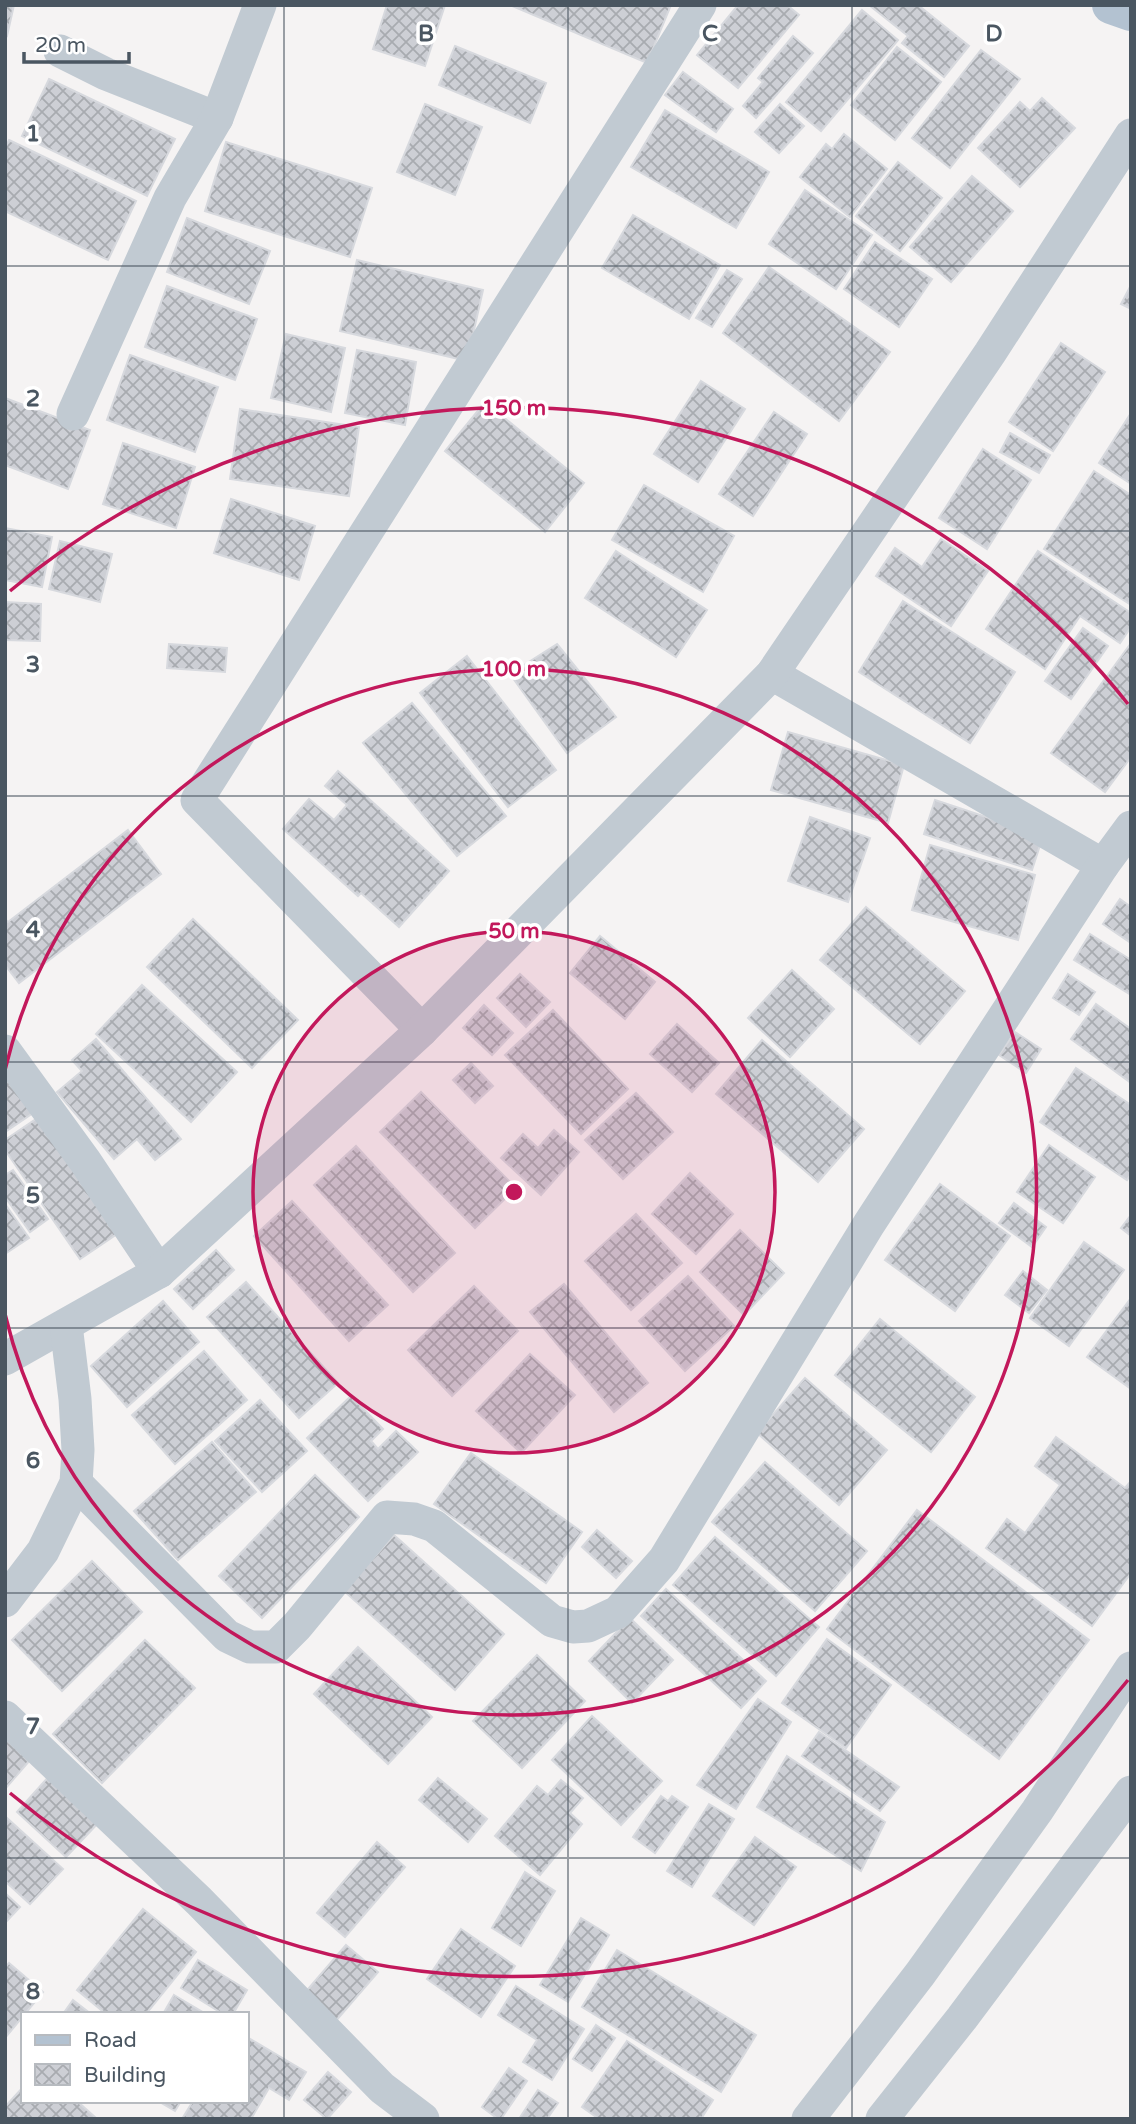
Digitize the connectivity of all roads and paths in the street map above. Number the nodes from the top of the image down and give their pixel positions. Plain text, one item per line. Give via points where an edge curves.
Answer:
1 (260, 5) edge
2 (700, 5) edge
3 (1111, 5) edge
4 (1131, 12) edge
5 (60, 51) dead end
6 (217, 118) junction
7 (1131, 135) edge
8 (73, 414) dead end
9 (772, 674) junction
10 (1131, 827) edge
11 (1104, 865) junction
12 (422, 1030) junction
13 (5, 1051) edge
14 (159, 1272) junction
15 (66, 1325) junction
16 (5, 1359) edge
17 (76, 1483) junction
18 (5, 1601) edge
19 (1131, 1668) edge
20 (5, 1717) edge
21 (1131, 1792) edge
22 (423, 2119) edge
23 (808, 2119) edge
24 (882, 2119) edge

1 - 6 street
2 - 12 street via 197,800
3 - 4 main road
5 - 6 street
6 - 8 street via 170,198
7 - 9 street
9 - 11 street
9 - 12 street
10 - 11 street
11 - 17 street via 869,1224 664,1560 618,1612 588,1626 552,1621 434,1526 387,1517 276,1647 250,1647 227,1636
12 - 14 street
13 - 14 street
14 - 15 street
15 - 16 street
15 - 17 street via 75,1399
17 - 18 street via 43,1552
19 - 23 street via 1029,1822
20 - 22 street via 199,1901 382,2088
21 - 24 street

